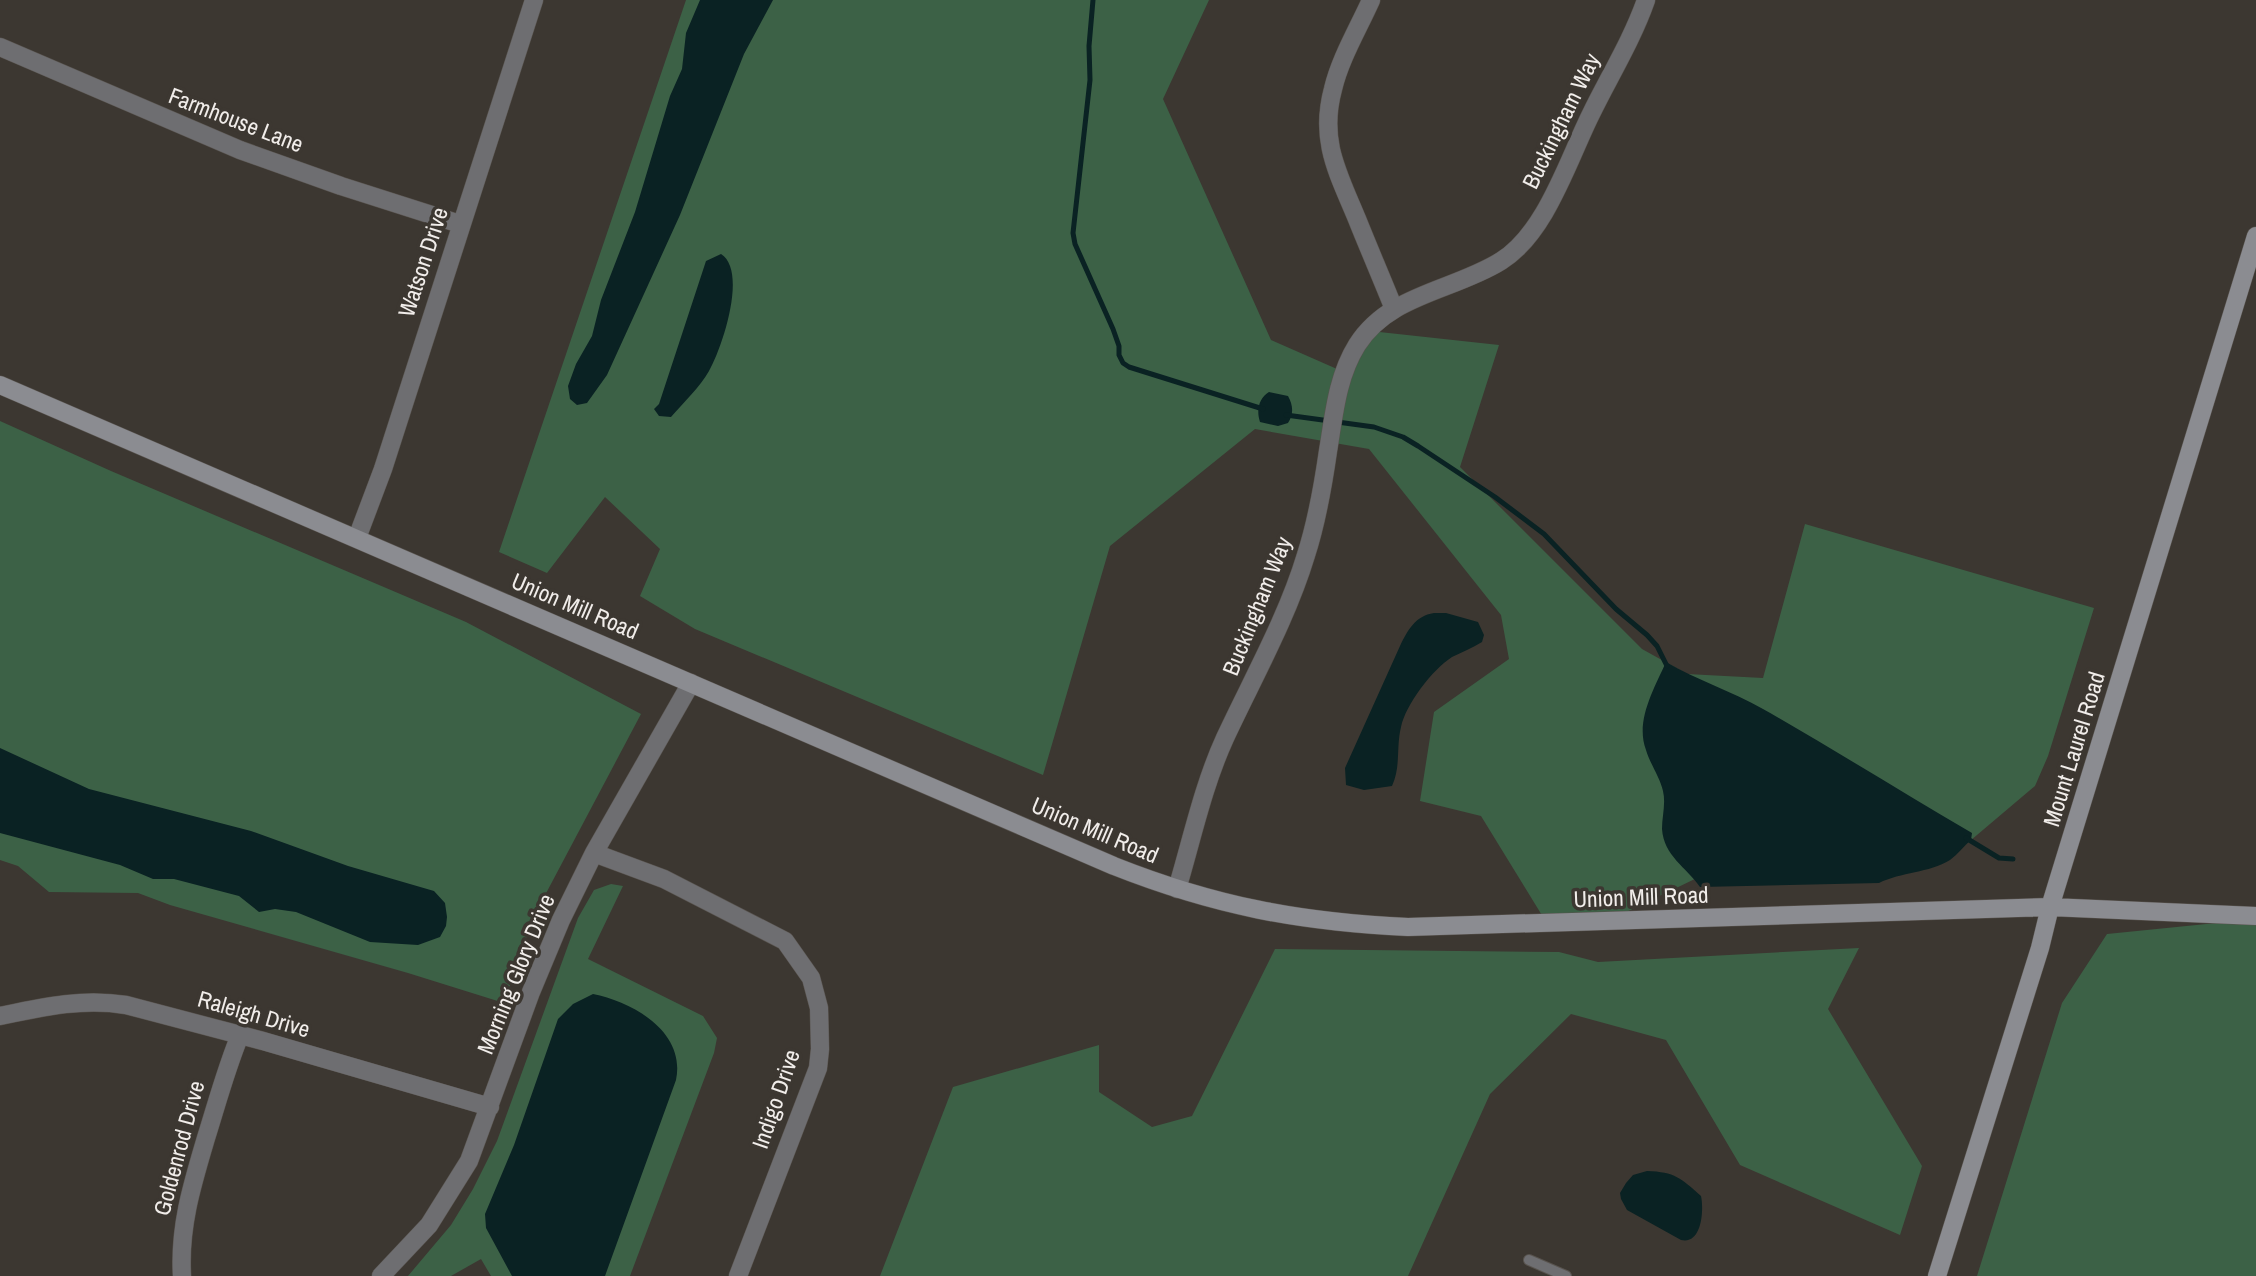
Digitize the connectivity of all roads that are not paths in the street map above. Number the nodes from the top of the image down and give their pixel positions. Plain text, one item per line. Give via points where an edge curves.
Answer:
1 (534, 0) edge
2 (1371, 0) edge
3 (1646, 0) edge
4 (0, 47) edge
5 (460, 224) junction
6 (2256, 236) edge
7 (1394, 309) junction
8 (0, 385) edge
9 (357, 538) junction
10 (691, 683) junction
11 (594, 853) junction
12 (1177, 890) junction
13 (2050, 907) junction
14 (2256, 916) edge
15 (0, 1016) edge
16 (240, 1035) junction
17 (490, 1107) junction
18 (1529, 1260) dead end
19 (182, 1276) edge
20 (381, 1276) edge
21 (738, 1276) edge
22 (1566, 1276) edge
23 (1937, 1276) edge

1 - 5 street, Watson Drive
2 - 7 street via 1333,88 1329,130 1344,193
3 - 7 street, Buckingham Way via 1543,214 1518,248 1482,271
4 - 5 street, Farmhouse Lane via 240,150
5 - 9 street, Watson Drive
6 - 13 street, Mount Laurel Road
7 - 12 street, Buckingham Way via 1371,326 1345,368 1306,557 1209,779
8 - 9 street, Union Mill Road
9 - 10 street, Union Mill Road
10 - 11 street, Morning Glory Drive
10 - 12 street, Union Mill Road
11 - 17 street, Morning Glory Drive via 550,944
11 - 21 street, Indigo Drive via 664,879 785,941 811,978 819,1008 818,1068
12 - 13 street, Union Mill Road via 1266,913 1408,927
13 - 14 street, Union Mill Road
13 - 23 street, Mount Laurel Road
15 - 16 street, Raleigh Drive via 64,1003 104,1002
16 - 17 street, Raleigh Drive
16 - 19 street, Goldenrod Drive via 188,1198 181,1235
17 - 20 street, Morning Glory Drive via 469,1161 443,1205
18 - 22 lane

